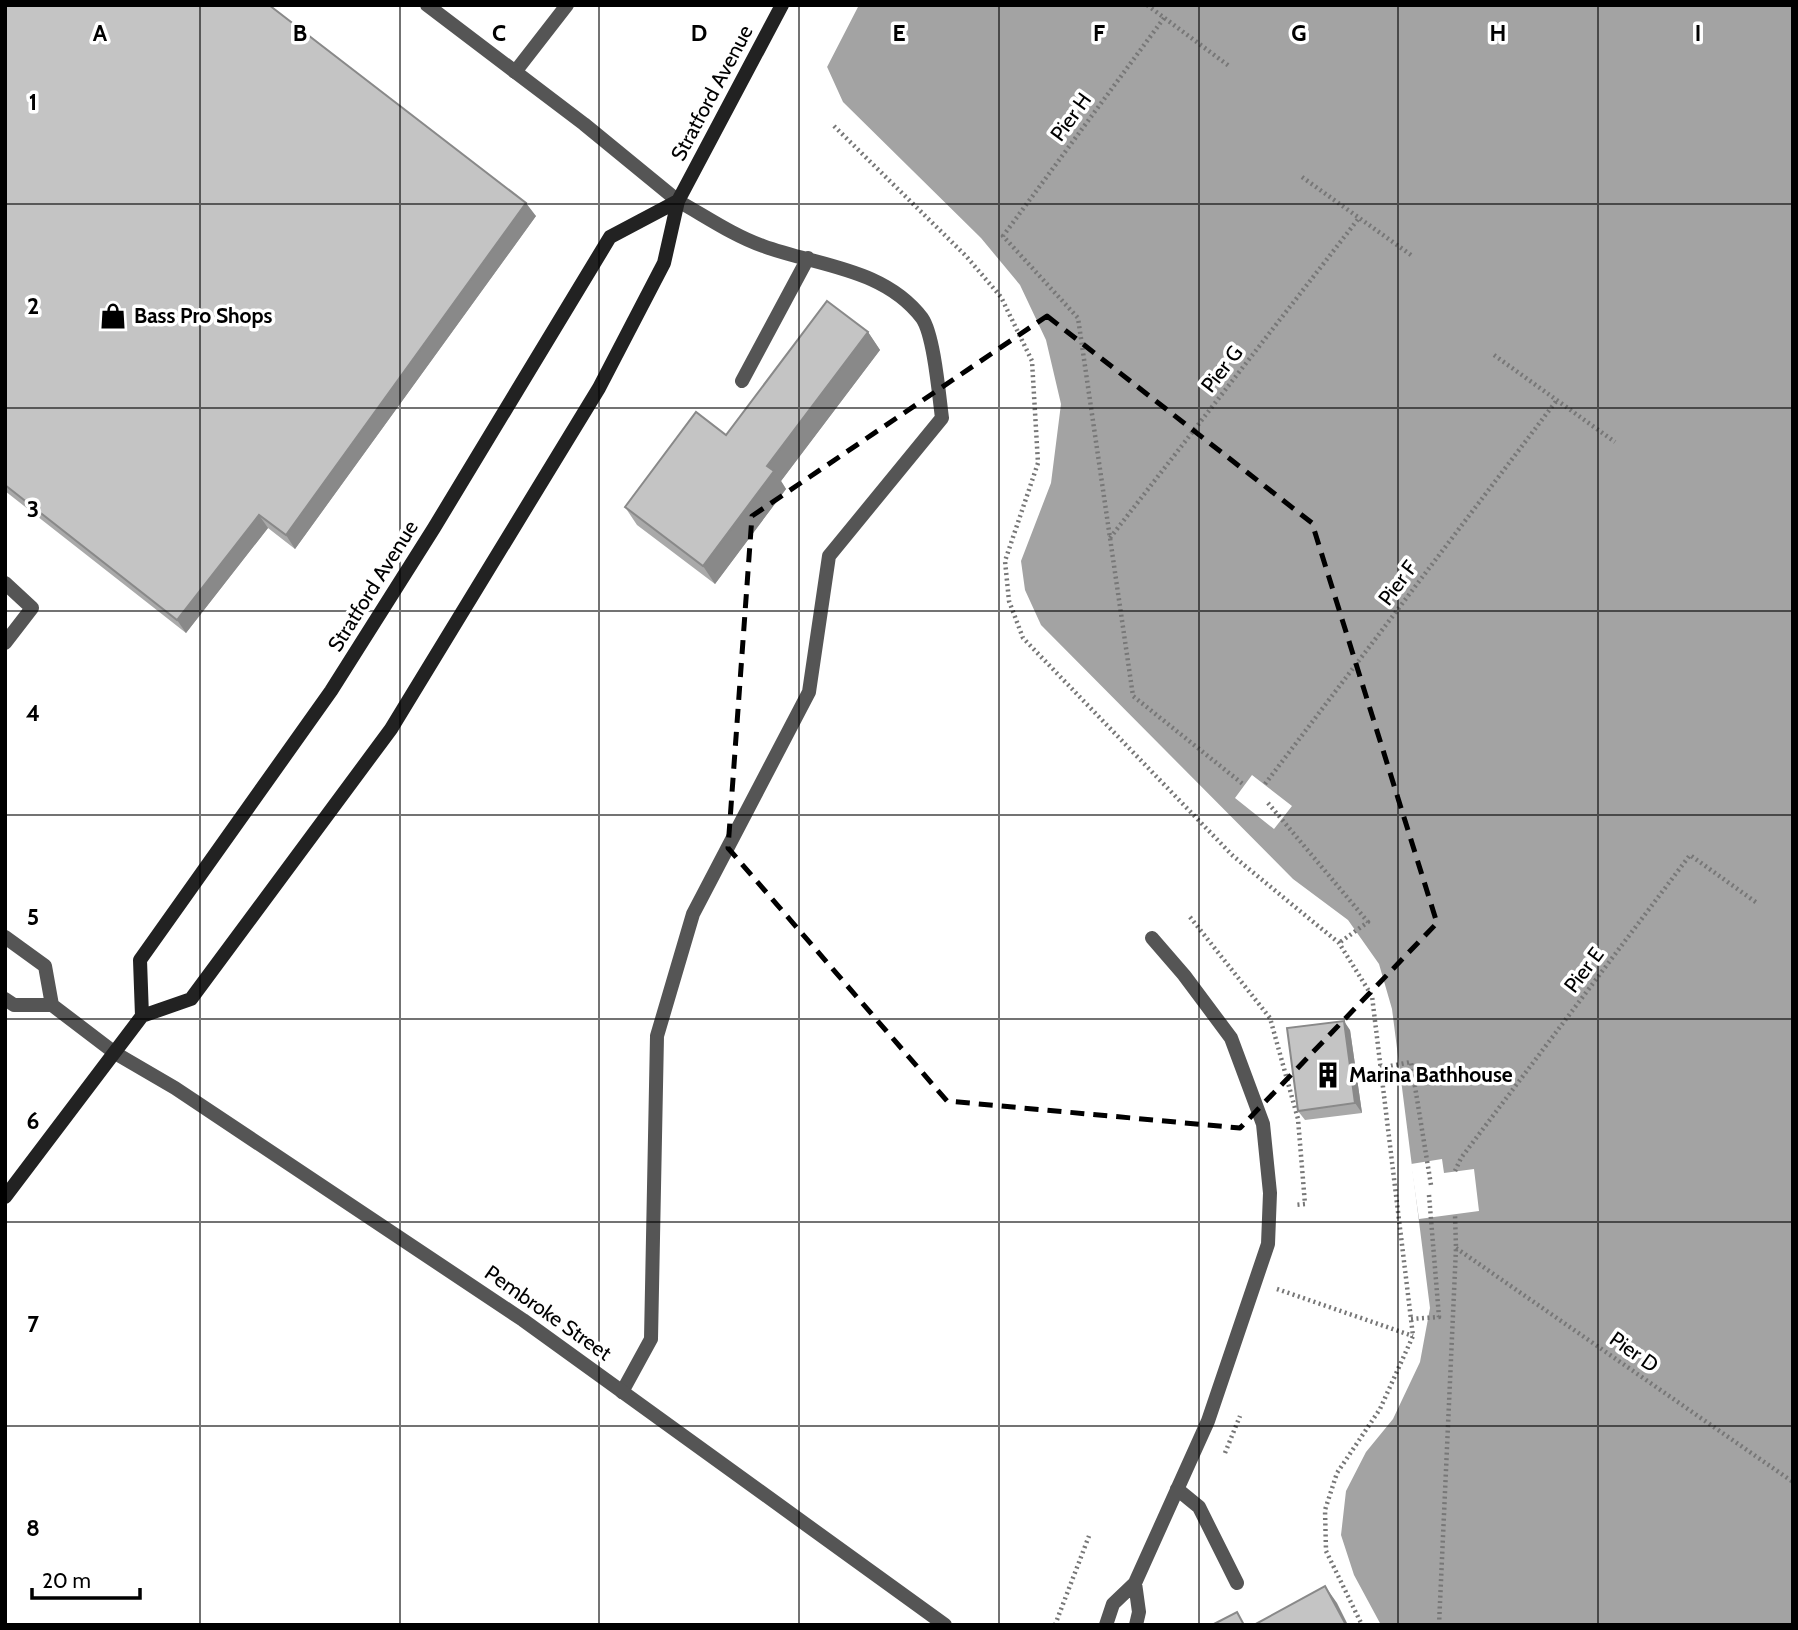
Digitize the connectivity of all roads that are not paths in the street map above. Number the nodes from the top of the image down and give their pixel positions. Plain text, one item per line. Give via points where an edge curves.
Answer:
1 (427, 5) edge
2 (567, 5) edge
3 (782, 5) edge
4 (515, 72) junction
5 (678, 201) junction
6 (808, 258) junction
7 (742, 382) dead end
8 (5, 583) edge
9 (5, 643) edge
10 (5, 937) edge
11 (1152, 938) dead end
12 (5, 999) edge
13 (52, 1005) junction
14 (142, 1016) junction
15 (115, 1052) junction
16 (5, 1197) edge
17 (622, 1392) junction
18 (1177, 1489) junction
19 (1237, 1583) dead end
20 (1135, 1584) junction
21 (945, 1625) edge
22 (1106, 1625) edge
23 (1136, 1625) edge

1 - 4 street
2 - 4 street
3 - 5 main road, Stratford Avenue
4 - 5 street
5 - 6 street via 762,246
5 - 14 main road, Stratford Avenue via 664,263 599,388 391,729 191,999
5 - 14 main road, Stratford Avenue via 610,237 331,691 140,960
6 - 7 street
6 - 17 street via 889,286 923,320 942,418 829,556 809,692 693,914 657,1036 651,1339
8 - 9 street via 32,608
10 - 13 street via 45,966
11 - 18 street via 1231,1038 1263,1125 1270,1194 1268,1244 1208,1421
12 - 13 street via 14,1005
13 - 15 street, Pembroke Street
14 - 15 main road
15 - 16 main road
15 - 17 street, Pembroke Street via 523,1320
17 - 21 street, Pembroke Street
18 - 19 street via 1199,1507
18 - 20 street
20 - 22 street via 1113,1604
20 - 23 street

